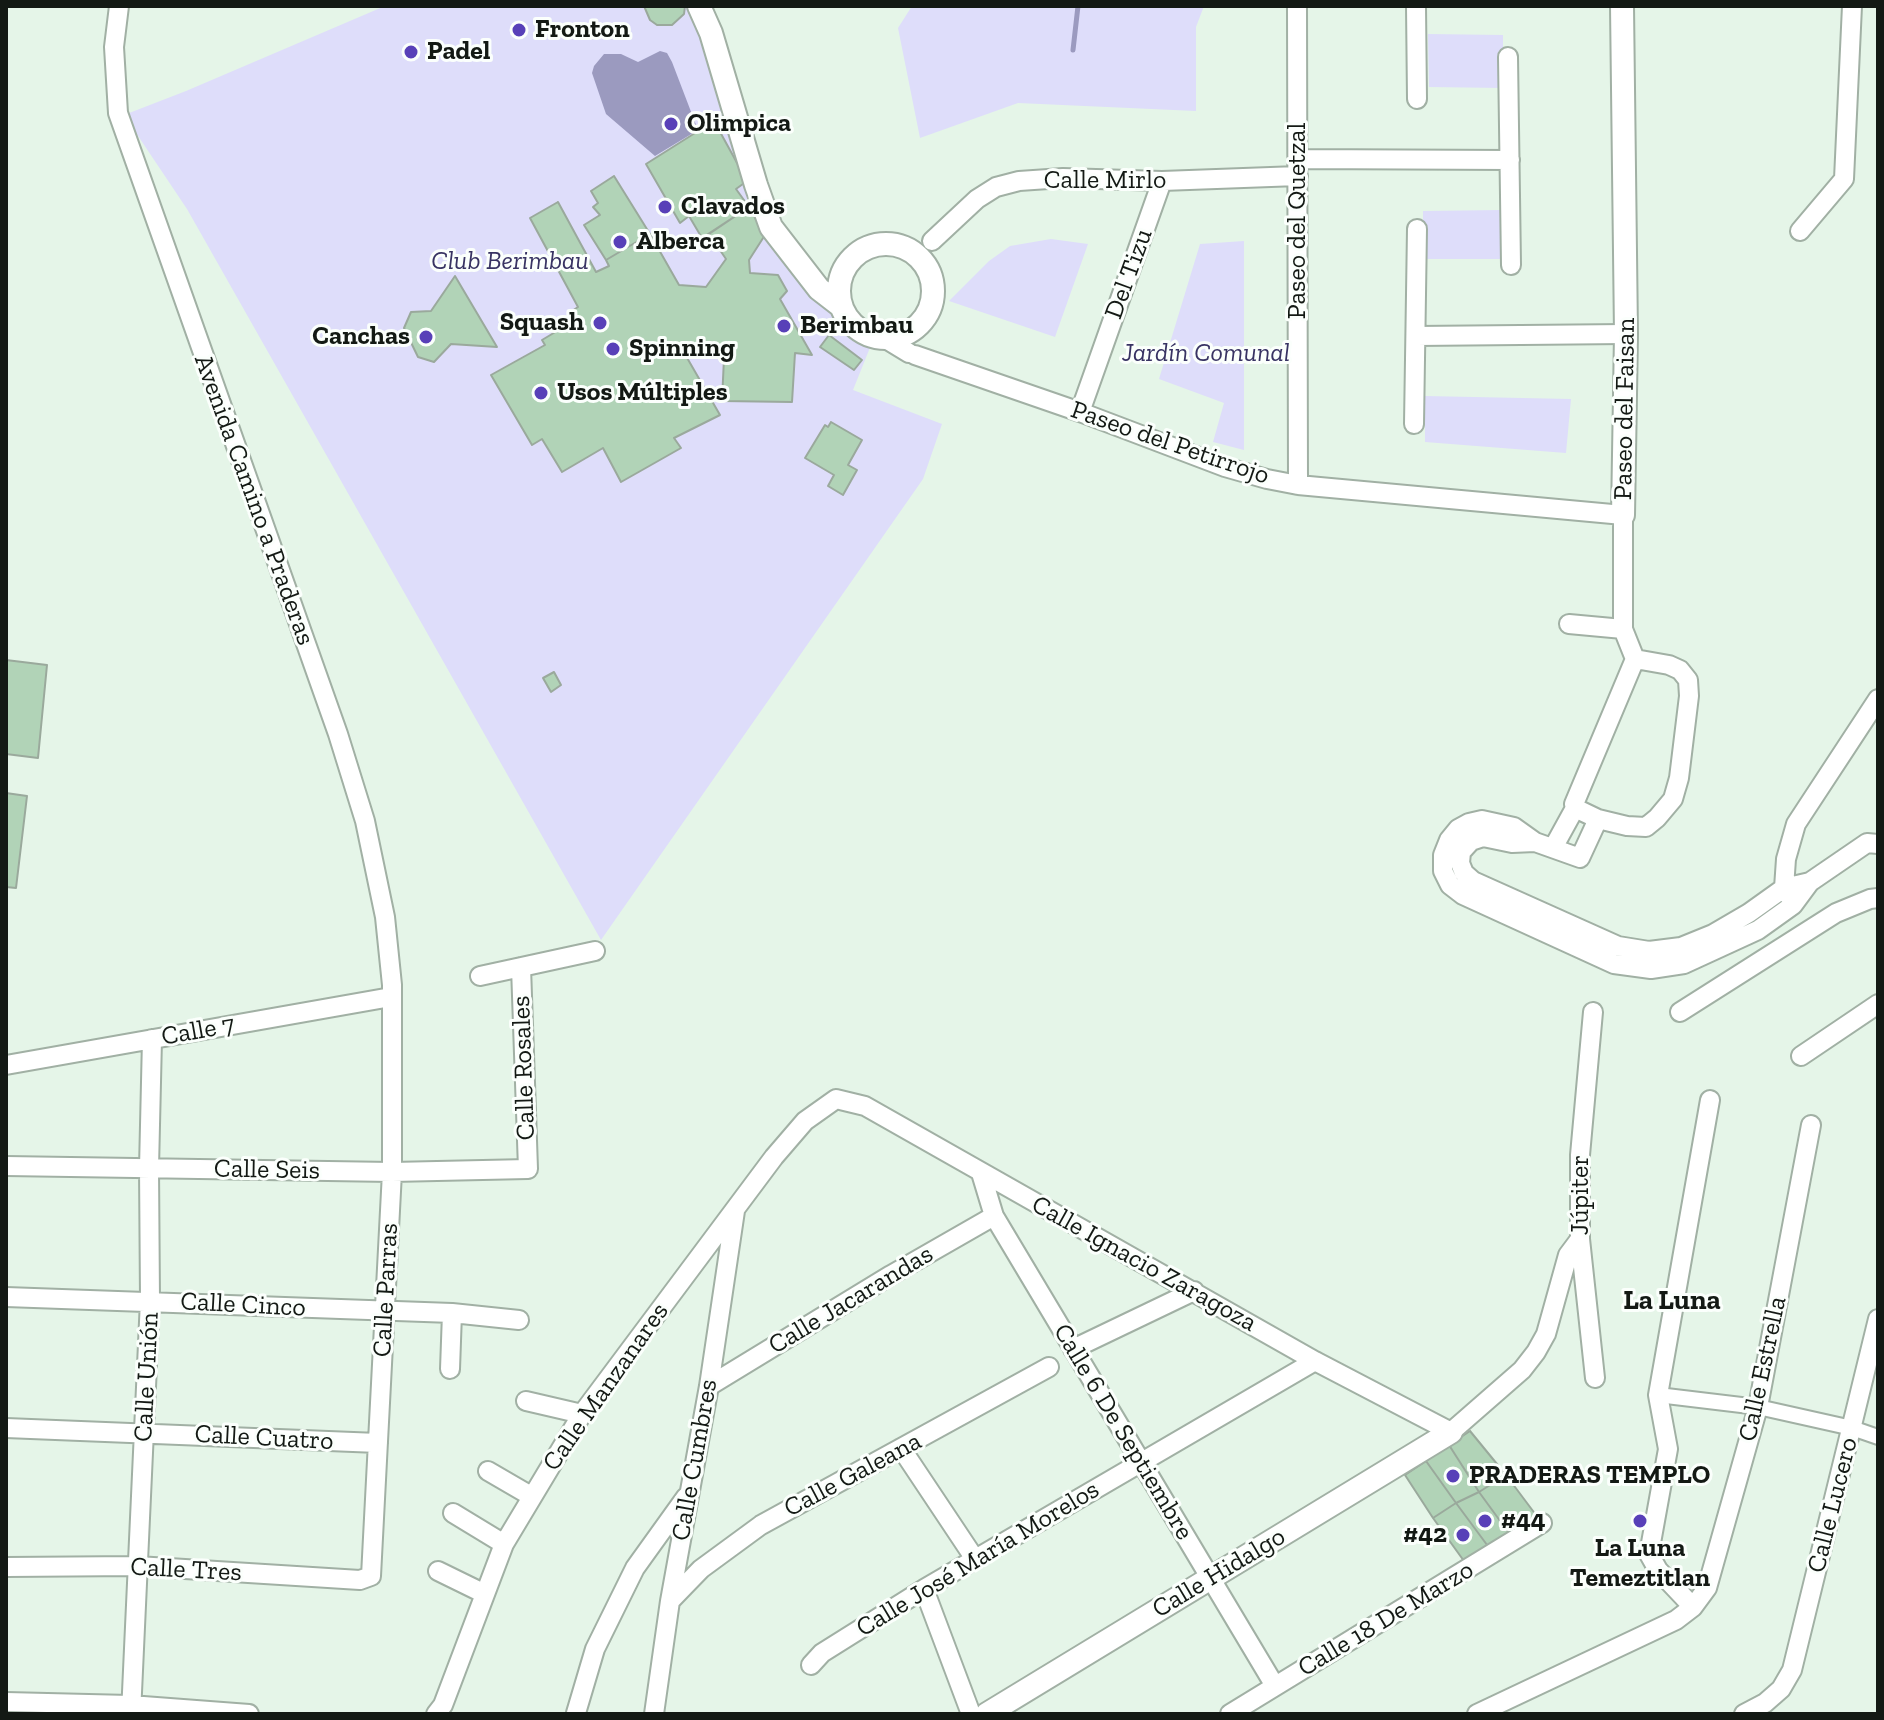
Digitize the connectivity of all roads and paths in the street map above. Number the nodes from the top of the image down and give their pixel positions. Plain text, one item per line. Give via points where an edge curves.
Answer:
1 (119, 6) edge
2 (699, 6) edge
3 (1297, 6) edge
4 (1416, 6) edge
5 (1622, 6) edge
6 (1852, 6) edge
7 (1508, 57) dead end
8 (1417, 99) dead end
9 (1510, 160) junction
10 (1298, 167) junction
11 (1162, 181) junction
12 (1417, 229) dead end
13 (1800, 231) dead end
14 (926, 247) junction
15 (1511, 265) dead end
16 (841, 306) junction
17 (1626, 334) junction
18 (1416, 336) junction
19 (886, 339) junction
20 (1080, 412) junction
21 (1414, 424) dead end
22 (1298, 485) junction
23 (1623, 515) junction
24 (1569, 624) dead end
25 (1623, 629) junction
26 (1635, 659) junction
27 (1878, 699) edge
28 (1575, 803) junction
29 (1598, 819) junction
30 (1878, 844) edge
31 (1544, 845) junction
32 (1788, 896) junction
33 (1878, 898) edge
34 (595, 951) dead end
35 (521, 967) junction
36 (480, 976) dead end
37 (391, 997) junction
38 (1878, 1004) edge
39 (1593, 1012) dead end
40 (1680, 1012) dead end
41 (152, 1039) junction
42 (1801, 1056) dead end
43 (6, 1065) edge
44 (836, 1099) joint
45 (1710, 1100) dead end
46 (1811, 1125) dead end
47 (6, 1166) edge
48 (149, 1168) junction
49 (528, 1169) joint
50 (392, 1172) junction
51 (981, 1173) junction
52 (736, 1206) junction
53 (994, 1216) junction
54 (1580, 1239) junction
55 (1194, 1291) junction
56 (6, 1297) edge
57 (150, 1300) junction
58 (384, 1312) junction
59 (452, 1313) junction
60 (1878, 1319) edge
61 (519, 1320) dead end
62 (1073, 1349) junction
63 (1315, 1361) junction
64 (1049, 1367) dead end
65 (450, 1369) dead end
66 (1595, 1378) dead end
67 (709, 1386) junction
68 (1658, 1395) junction
69 (526, 1401) dead end
70 (1758, 1407) junction
71 (582, 1414) junction
72 (6, 1428) edge
73 (1852, 1428) junction
74 (144, 1432) junction
75 (1451, 1432) junction
76 (1878, 1437) edge
77 (378, 1443) junction
78 (901, 1448) junction
79 (1142, 1461) junction
80 (488, 1471) dead end
81 (690, 1491) junction
82 (531, 1496) junction
83 (453, 1513) dead end
84 (1542, 1523) dead end
85 (504, 1544) junction
86 (975, 1559) junction
87 (137, 1566) junction
88 (6, 1567) edge
89 (438, 1571) dead end
90 (1210, 1578) junction
91 (366, 1579) joint
92 (924, 1589) junction
93 (485, 1594) junction
94 (670, 1601) junction
95 (1693, 1607) junction
96 (811, 1665) dead end
97 (1275, 1686) junction
98 (6, 1702) edge
99 (130, 1710) edge
100 (445, 1711) edge
101 (576, 1713) edge
102 (249, 1714) edge
103 (654, 1714) edge
104 (971, 1714) edge
105 (987, 1714) edge
106 (1230, 1714) edge
107 (1477, 1714) edge
108 (1744, 1714) edge

1 - 37 street, Avenida Camino a Praderas via 114,47 118,113 365,821 385,917
2 - 16 street via 771,227 819,289
3 - 10 street, Paseo del Quetzal
4 - 8 street
5 - 17 street, Paseo del Faisan
6 - 13 street via 1844,179
7 - 9 street
9 - 10 street, Calle Mirlo
9 - 15 street
10 - 11 street, Calle Mirlo
10 - 22 street, Paseo del Quetzal
11 - 14 street, Calle Mirlo via 1063,178 996,187 956,216
11 - 20 street, Del Tizu
12 - 18 street
14 - 16 street via 890,243 855,255 838,287
14 - 19 street via 931,304 921,323
16 - 19 street via 852,325
17 - 18 street
17 - 23 street, Paseo del Faisan
18 - 21 street
19 - 20 street, Paseo del Petirrojo via 912,354
20 - 22 street, Paseo del Petirrojo via 1225,467
22 - 23 street, Paseo del Petirrojo
23 - 25 street, Paseo del Faisan
24 - 25 street
25 - 26 street, Paseo del Faisan
26 - 28 street
26 - 29 street via 1669,665 1688,680 1679,778 1673,799 1646,827
27 - 32 street via 1796,824 1786,859
28 - 29 street
28 - 31 street
29 - 31 street via 1580,858
30 - 32 street via 1867,843
31 - 32 street via 1483,837 1461,852 1460,863 1473,881 1591,936 1649,951 1681,947
33 - 40 street via 1836,913
34 - 35 street
35 - 36 street
35 - 49 street, Calle Rosales
37 - 41 street, Calle 7
37 - 50 street, Calle Parras
38 - 42 street
39 - 54 street, Júpiter via 1580,1155
41 - 43 street, Calle 7
41 - 48 street, Calle Unión
44 - 51 street, Calle Ignacio Zaragoza via 865,1106
44 - 52 street, Calle Manzanares via 805,1121
45 - 68 street
46 - 70 street, Calle Estrella
47 - 48 street, Calle Seis
48 - 50 street, Calle Seis
48 - 57 street, Calle Unión
49 - 50 street, Calle Seis
50 - 58 street, Calle Parras
51 - 53 street, Calle 6 De Septiembre
51 - 55 street, Calle Ignacio Zaragoza
52 - 67 street, Calle Cumbres
52 - 71 street, Calle Manzanares
53 - 62 street, Calle 6 De Septiembre
53 - 67 street, Calle Jacarandas
54 - 66 street, Júpiter
54 - 75 street via 1568,1255 1536,1352
55 - 62 street
55 - 63 street, Calle Ignacio Zaragoza
56 - 57 street, Calle Cinco
57 - 58 street, Calle Cinco
57 - 74 street, Calle Unión
58 - 59 street, Calle Cinco
58 - 77 street, Calle Parras
59 - 61 street, Calle Cinco
59 - 65 street
60 - 73 street, Calle Lucero
62 - 79 street, Calle 6 De Septiembre
63 - 75 street, Calle Ignacio Zaragoza
63 - 79 street, Calle José María Morelos
64 - 78 street, Calle Galeana
67 - 81 street, Calle Cumbres
68 - 70 street
68 - 95 street via 1668,1449 1649,1554
69 - 71 street
70 - 73 street
70 - 95 street, Calle Estrella via 1707,1588
71 - 82 street, Calle Manzanares
72 - 74 street, Calle Cuatro
73 - 76 street
73 - 108 street, Calle Lucero via 1792,1670 1781,1689
74 - 77 street, Calle Cuatro
74 - 87 street, Calle Unión
75 - 90 street, Calle Hidalgo
77 - 91 street, Calle Parras via 371,1576
78 - 86 street
78 - 94 street, Calle Galeana via 761,1525 701,1569
79 - 86 street, Calle José María Morelos
79 - 90 street, Calle 6 De Septiembre
80 - 82 street
81 - 94 street, Calle Cumbres
81 - 101 street via 635,1568 595,1649
82 - 85 street, Calle Manzanares
83 - 85 street
84 - 97 street, Calle 18 De Marzo
85 - 93 street, Calle Manzanares
86 - 92 street, Calle José María Morelos
87 - 88 street, Calle Tres
87 - 91 street, Calle Tres
87 - 99 street, Calle Unión
89 - 93 street
90 - 97 street, Calle 6 De Septiembre
90 - 105 street, Calle Hidalgo
92 - 96 street, Calle José María Morelos
92 - 104 street
93 - 100 street, Calle Manzanares
94 - 103 street, Calle Cumbres
95 - 107 street via 1676,1620
97 - 106 street, Calle 18 De Marzo
98 - 99 street
99 - 102 street

